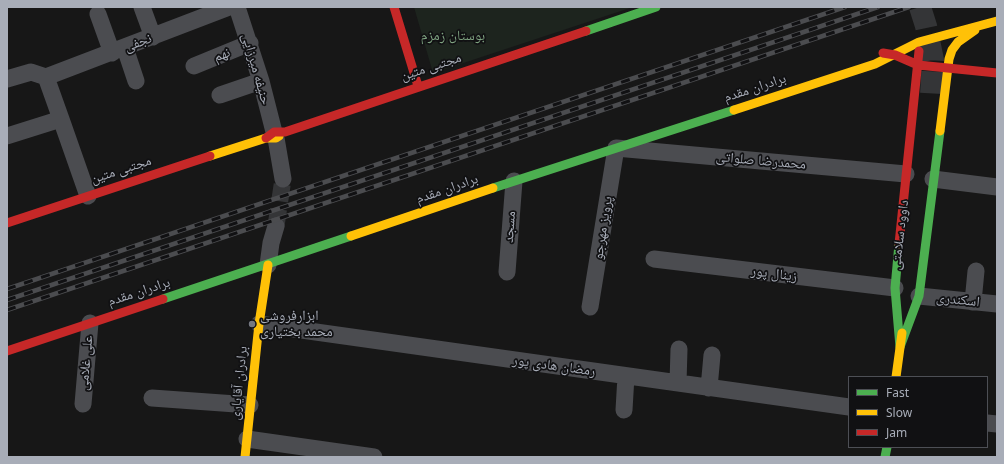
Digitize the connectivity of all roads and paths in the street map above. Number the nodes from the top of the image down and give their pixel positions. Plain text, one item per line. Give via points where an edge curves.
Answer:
1 (142, 7) edge
2 (229, 7) edge
3 (237, 7) edge
4 (394, 7) edge
5 (656, 7) edge
6 (98, 14) dead end
7 (997, 21) edge
8 (981, 26) junction
9 (153, 37) junction
10 (920, 42) junction
11 (250, 43) junction
12 (118, 50) junction
13 (876, 52) dead end
14 (895, 54) junction
15 (918, 65) junction
16 (194, 66) dead end
17 (948, 68) junction
18 (997, 73) edge
19 (46, 77) junction
20 (7, 79) edge
21 (136, 81) dead end
22 (261, 81) junction
23 (418, 86) junction
24 (220, 95) dead end
25 (61, 119) junction
26 (275, 135) junction
27 (7, 136) edge
28 (616, 148) junction
29 (906, 174) junction
30 (283, 179) tunnel mouth
31 (933, 179) junction
32 (514, 181) junction
33 (997, 187) edge
34 (88, 196) junction
35 (7, 223) edge
36 (276, 226) tunnel mouth
37 (270, 254) junction
38 (654, 260) dead end
39 (976, 271) dead end
40 (507, 272) dead end
41 (894, 288) junction
42 (912, 300) junction
43 (973, 302) junction
44 (997, 304) edge
45 (590, 307) dead end
46 (90, 323) junction
47 (259, 324) junction
48 (900, 347) junction
49 (679, 349) dead end
50 (7, 351) edge
51 (712, 355) dead end
52 (626, 376) junction
53 (896, 376) edge
54 (678, 383) junction
55 (709, 388) junction
56 (152, 398) dead end
57 (83, 404) dead end
58 (250, 405) junction
59 (848, 407) edge
60 (624, 410) dead end
61 (247, 439) junction
62 (245, 457) edge
63 (374, 457) edge

1 - 9 street
2 - 9 street, نجفی
3 - 11 street, حنیفه میرزایی
4 - 23 street
5 - 23 street, مجتبی متین
6 - 12 street
7 - 8 street, برادران مقدم
8 - 10 street, برادران مقدم
8 - 17 street via 958,42 952,50
9 - 12 street, نجفی
10 - 14 street, برادران مقدم
10 - 15 street
11 - 16 street, نهم
11 - 22 street, حنیفه میرزایی
12 - 19 street, نجفی
12 - 21 street
13 - 14 street
14 - 15 street
14 - 28 street, برادران مقدم via 875,64
15 - 17 street
15 - 29 street
17 - 18 street
17 - 31 street
19 - 20 street via 31,72
19 - 25 street
22 - 24 street
22 - 26 street, حنیفه میرزایی
23 - 26 street, مجتبی متین
25 - 27 street
25 - 34 street
26 - 30 street, حنیفه میرزایی
26 - 34 street, مجتبی متین
28 - 29 street, محمدرضا صلواتی
28 - 32 street, برادران مقدم
28 - 45 street, پرویز مهرجو
29 - 41 street
31 - 33 street
31 - 42 street
32 - 37 street, برادران مقدم
32 - 40 street, مسجد
34 - 35 street, مجتبی متین
36 - 37 street
37 - 46 street, برادران مقدم
37 - 47 street, برادران آقایاری
38 - 41 street, زینال پور
39 - 43 street
41 - 48 street
42 - 43 street, اسکندری
42 - 48 street
42 - 48 street
43 - 44 street, اسکندری
46 - 50 street, برادران مقدم
46 - 57 street, علی غلامی
47 - 52 street, رمضان هادی پور
47 - 58 street, برادران آقایاری
48 - 53 street
49 - 54 street
51 - 55 street
52 - 54 street, رمضان هادی پور
52 - 60 street
54 - 55 street, رمضان هادی پور
55 - 59 street, رمضان هادی پور
56 - 58 street
58 - 61 street, برادران آقایاری
61 - 62 street, برادران آقایاری
61 - 63 street

